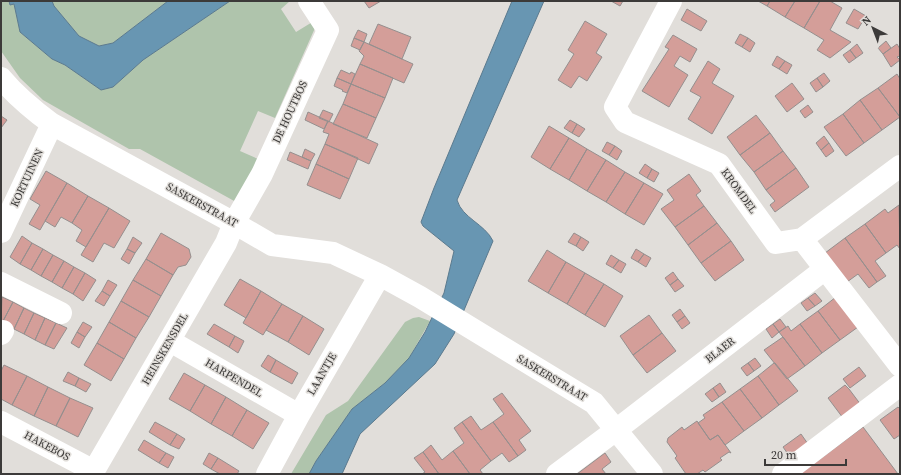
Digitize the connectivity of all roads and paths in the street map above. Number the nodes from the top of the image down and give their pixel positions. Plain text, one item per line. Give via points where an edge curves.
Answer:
1 (309, 1) edge
2 (671, 1) edge
3 (1, 78) edge
4 (52, 124) junction
5 (900, 166) edge
6 (234, 223) junction
7 (1, 232) edge
8 (802, 239) junction
9 (825, 269) junction
10 (380, 275) junction
11 (1, 283) edge
12 (61, 313) dead end
13 (170, 341) junction
14 (900, 366) edge
15 (900, 385) edge
16 (299, 415) junction
17 (1, 422) edge
18 (616, 430) junction
19 (93, 472) edge
20 (267, 474) edge
21 (557, 474) edge
22 (652, 474) edge
23 (783, 474) edge

1 - 6 street, DE HOUTBOS via 328,30 262,174
2 - 8 street, KROMDEL via 615,107 625,122 719,164 776,243
3 - 4 street, SASKERSTRAAT via 31,109
4 - 6 street, SASKERSTRAAT
4 - 7 street, KORTUINEN
5 - 8 street
6 - 10 street, SASKERSTRAAT via 272,245 333,253
6 - 13 street, HEINSKENSDEL via 226,243
8 - 9 street
9 - 14 street
9 - 18 street, BLAER
10 - 16 street, LAANTJE
10 - 18 street, SASKERSTRAAT via 594,403
11 - 12 street
13 - 16 street, HARPENDEL
13 - 19 street, HEINSKENSDEL
15 - 23 street
16 - 20 street, LAANTJE
17 - 19 street, HAKEBOS
18 - 21 street, BLAER
18 - 22 street, SASKERSTRAAT

